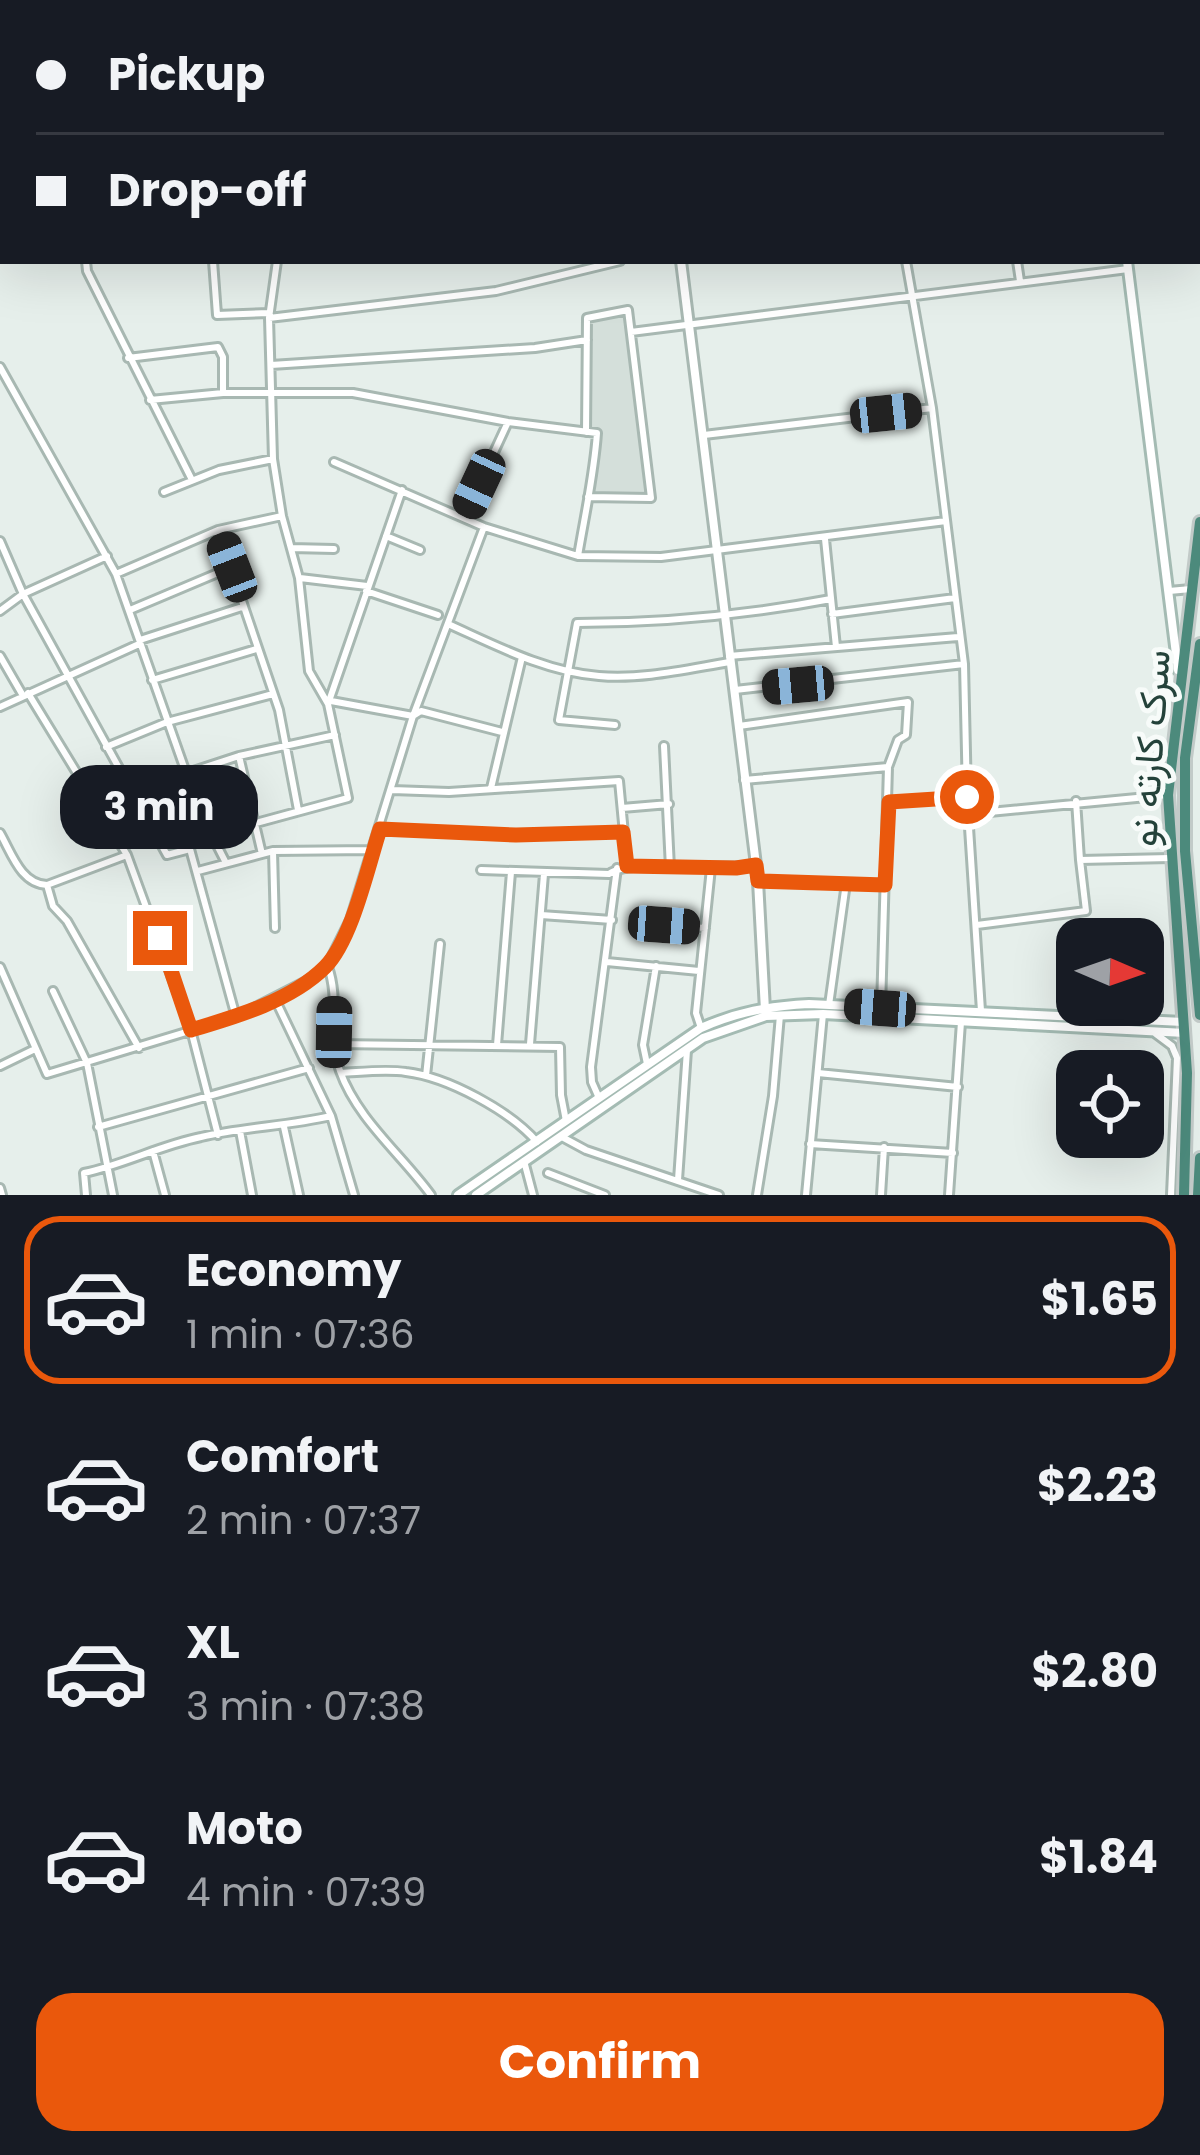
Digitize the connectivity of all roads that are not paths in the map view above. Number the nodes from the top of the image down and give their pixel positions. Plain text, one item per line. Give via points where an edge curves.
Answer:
1 (86, 264) edge
2 (213, 264) edge
3 (277, 264) edge
4 (600, 264) edge
5 (681, 264) edge
6 (907, 264) edge
7 (1018, 264) edge
8 (1128, 265) edge
9 (1020, 281) junction
10 (914, 295) junction
11 (269, 316) junction
12 (688, 322) junction
13 (631, 332) junction
14 (587, 340) junction
15 (128, 358) junction
16 (271, 365) junction
17 (0, 367) edge
18 (269, 392) junction
19 (223, 393) junction
20 (150, 400) junction
21 (932, 408) junction
22 (508, 422) junction
23 (586, 432) junction
24 (702, 435) junction
25 (273, 459) junction
26 (334, 462) dead end
27 (192, 480) junction
28 (402, 490) junction
29 (164, 492) dead end
30 (588, 496) junction
31 (465, 515) junction
32 (281, 516) junction
33 (946, 521) junction
34 (1200, 522) edge
35 (484, 526) junction
36 (218, 530) junction
37 (386, 536) junction
38 (825, 539) junction
39 (0, 541) edge
40 (291, 548) junction
41 (334, 549) dead end
42 (421, 550) dead end
43 (716, 551) junction
44 (107, 556) junction
45 (578, 556) junction
46 (232, 567) junction
47 (116, 574) junction
48 (298, 578) junction
49 (367, 589) junction
50 (1191, 589) junction
51 (1169, 591) junction
52 (23, 594) junction
53 (955, 598) junction
54 (831, 599) junction
55 (242, 607) junction
56 (130, 610) junction
57 (0, 611) edge
58 (724, 613) junction
59 (832, 614) junction
60 (439, 615) dead end
61 (448, 625) junction
62 (958, 637) junction
63 (1195, 640) edge
64 (140, 642) junction
65 (836, 647) junction
66 (256, 649) junction
67 (0, 656) edge
68 (523, 657) junction
69 (729, 659) junction
70 (964, 664) junction
71 (568, 670) junction
72 (68, 674) junction
73 (152, 680) junction
74 (1180, 689) junction
75 (733, 690) junction
76 (273, 694) junction
77 (25, 695) junction
78 (330, 702) junction
79 (0, 707) edge
80 (413, 716) junction
81 (167, 722) junction
82 (615, 725) dead end
83 (737, 726) junction
84 (1194, 729) edge
85 (502, 732) junction
86 (335, 735) junction
87 (287, 744) junction
88 (664, 746) dead end
89 (106, 747) junction
90 (239, 756) junction
91 (888, 766) junction
92 (185, 770) junction
93 (744, 780) junction
94 (392, 790) junction
95 (490, 790) junction
96 (1168, 795) junction
97 (967, 797) junction
98 (1076, 801) junction
99 (889, 802) junction
100 (669, 804) junction
101 (622, 808) junction
102 (298, 810) junction
103 (968, 814) junction
104 (256, 823) junction
105 (380, 829) junction
106 (623, 832) junction
107 (0, 833) edge
108 (371, 850) junction
109 (273, 851) junction
110 (262, 854) junction
111 (127, 855) junction
112 (1170, 858) junction
113 (1080, 860) junction
114 (226, 863) junction
115 (756, 865) junction
116 (622, 867) junction
117 (670, 868) junction
118 (711, 868) junction
119 (481, 870) dead end
120 (198, 872) junction
121 (511, 872) junction
122 (544, 874) junction
123 (758, 881) junction
124 (845, 883) junction
125 (885, 885) junction
126 (47, 886) junction
127 (1194, 915) edge
128 (542, 916) junction
129 (612, 920) junction
130 (664, 925) dead end
131 (977, 926) junction
132 (275, 928) dead end
133 (704, 928) junction
134 (440, 944) dead end
135 (607, 962) junction
136 (327, 966) junction
137 (656, 966) junction
138 (0, 968) edge
139 (1198, 970) edge
140 (699, 971) junction
141 (52, 991) dead end
142 (275, 999) junction
143 (830, 1005) junction
144 (880, 1008) junction
145 (766, 1011) junction
146 (981, 1011) junction
147 (823, 1014) junction
148 (780, 1015) junction
149 (1200, 1015) edge
150 (236, 1017) junction
151 (1056, 1018) edge
152 (961, 1022) junction
153 (1056, 1024) edge
154 (1148, 1026) joint
155 (701, 1028) junction
156 (1185, 1028) junction
157 (191, 1030) junction
158 (334, 1044) junction
159 (497, 1045) junction
160 (530, 1045) junction
161 (430, 1046) junction
162 (687, 1046) junction
163 (34, 1049) junction
164 (140, 1049) junction
165 (87, 1063) junction
166 (647, 1064) junction
167 (0, 1066) edge
168 (309, 1068) junction
169 (340, 1073) junction
170 (818, 1073) junction
171 (426, 1076) junction
172 (958, 1087) junction
173 (209, 1094) junction
174 (599, 1098) junction
175 (331, 1116) junction
176 (566, 1121) junction
177 (98, 1127) junction
178 (284, 1127) junction
179 (240, 1131) junction
180 (218, 1135) junction
181 (562, 1137) junction
182 (537, 1142) junction
183 (809, 1144) junction
184 (884, 1147) junction
185 (153, 1151) junction
186 (953, 1153) junction
187 (1186, 1158) junction
188 (1200, 1158) edge
189 (524, 1161) junction
190 (105, 1166) junction
191 (548, 1173) dead end
192 (678, 1181) junction
193 (86, 1195) edge
194 (113, 1195) edge
195 (165, 1195) edge
196 (252, 1195) edge
197 (299, 1195) edge
198 (354, 1195) edge
199 (431, 1195) edge
200 (458, 1195) edge
201 (476, 1195) edge
202 (533, 1195) edge
203 (604, 1195) edge
204 (719, 1195) edge
205 (757, 1195) edge
206 (806, 1195) edge
207 (880, 1195) edge
208 (949, 1195) edge
209 (1171, 1195) edge
210 (1184, 1195) edge
211 (1198, 1195) edge

1 - 15 street
2 - 11 street via 217,315
3 - 11 street
4 - 11 street via 496,291
5 - 12 main road
6 - 10 street
7 - 9 street
8 - 9 street
8 - 51 main road
9 - 10 street
10 - 12 street
10 - 21 street
11 - 16 street
12 - 13 street
12 - 24 main road
13 - 14 street via 628,310 587,318
13 - 30 street via 651,498
14 - 16 street
14 - 23 street
15 - 19 street via 218,347
15 - 20 street
16 - 18 street
17 - 44 street
18 - 19 street
18 - 22 street via 353,393
18 - 25 street
19 - 20 street
20 - 27 street
21 - 24 street
21 - 33 street
22 - 23 street
22 - 31 street
23 - 30 street via 598,433
24 - 43 main road
25 - 27 street
25 - 32 street
26 - 28 street
27 - 29 street
28 - 31 street
28 - 37 street
30 - 45 street
31 - 35 street
32 - 36 street
32 - 40 street
33 - 38 street
33 - 53 street
34 - 50 highway, سرک کارته نو
35 - 45 street
35 - 61 street
36 - 46 street
36 - 47 street
37 - 42 street
37 - 49 street
38 - 43 street
38 - 54 street
39 - 52 street
40 - 41 street
40 - 48 street
43 - 45 street
43 - 58 main road
44 - 47 street
44 - 52 street
46 - 55 street
46 - 56 street
47 - 56 street
48 - 49 street
48 - 78 street via 309,671
49 - 60 street
49 - 78 street
50 - 51 street
50 - 63 highway, سرک کارته نو
51 - 74 main road
52 - 57 street
52 - 72 street
53 - 59 street
53 - 62 street
54 - 58 street
54 - 59 street
55 - 64 street
55 - 66 street
56 - 64 street
58 - 69 main road
58 - 71 street via 577,622
59 - 65 street
61 - 68 street
61 - 80 street
62 - 65 street
62 - 70 street
63 - 74 highway, سرک کارته نو
63 - 84 highway, سرک کارته نو
64 - 72 street
64 - 73 street
65 - 69 street
66 - 73 street
66 - 76 street
67 - 77 street
68 - 71 street
68 - 85 street
69 - 71 street via 629,676
69 - 75 main road
70 - 75 street
70 - 97 street
71 - 82 street via 559,720
72 - 77 street
72 - 89 street
73 - 81 street
74 - 96 highway, سرک کارته نو
75 - 83 main road
76 - 81 street
76 - 87 street
77 - 79 street
77 - 111 street
78 - 80 street
78 - 86 street
80 - 85 street via 421,711
80 - 94 street
81 - 89 street
81 - 92 street
83 - 91 street via 908,702 906,735
83 - 93 main road
84 - 127 highway, سرک کارته نو via 1185,851
85 - 95 street
86 - 87 street
86 - 102 street via 347,798
87 - 90 street
87 - 102 street
88 - 100 street
89 - 120 street via 167,855 190,849
90 - 92 street
90 - 104 street
91 - 93 street
91 - 99 street
92 - 114 street
93 - 115 main road
94 - 95 street
94 - 105 street
95 - 101 street via 619,781
96 - 98 street
96 - 112 highway, سرک کارته نو
97 - 99 street
97 - 103 street
98 - 103 street
98 - 113 street
99 - 125 street
100 - 101 street
100 - 117 street
101 - 106 street
102 - 104 street
103 - 131 street
104 - 110 street
105 - 106 street
105 - 108 street
106 - 116 street
107 - 126 street via 28,880
108 - 109 street
108 - 136 street
109 - 110 street
109 - 132 street
110 - 114 street
111 - 126 street
111 - 157 street
112 - 113 street
112 - 156 highway, سرک کارته نو
113 - 131 street via 1086,911
114 - 120 street
115 - 118 street
115 - 123 main road
116 - 117 street
116 - 122 street
116 - 129 street
117 - 118 street
118 - 133 street
119 - 121 street
120 - 150 street
121 - 122 street
121 - 159 street
122 - 128 street
123 - 124 street
123 - 145 main road
124 - 125 street
124 - 143 street
125 - 144 street
126 - 164 street
127 - 139 highway, سرک کارته نو
128 - 129 street
128 - 160 street
129 - 135 street
130 - 133 street
131 - 146 street
133 - 140 street
134 - 161 street
135 - 137 street
135 - 174 street via 591,1067
136 - 142 street
136 - 158 street
137 - 140 street
137 - 166 street
138 - 163 street
139 - 149 highway, سرک کارته نو
140 - 155 street
141 - 165 street
142 - 150 street
142 - 168 street
143 - 144 main road
143 - 145 main road
144 - 146 main road
145 - 148 main road
145 - 155 main road
145 - 162 main road
146 - 151 main road
147 - 148 main road
147 - 152 main road
147 - 170 street
148 - 205 street
150 - 157 street
152 - 153 main road
152 - 172 street
154 - 156 main road
154 - 209 street via 1177,1058
155 - 166 main road
156 - 187 highway, سرک کارته نو
157 - 164 street
157 - 173 street
158 - 161 street
158 - 169 street
159 - 160 street
159 - 161 street
160 - 176 street via 560,1047
161 - 171 street
162 - 181 main road
162 - 192 street
163 - 165 street via 47,1074
163 - 167 street
164 - 165 street
165 - 177 street
166 - 174 main road
168 - 173 street
168 - 175 street
169 - 171 street
169 - 199 street
170 - 172 street
170 - 183 street
171 - 182 street via 518,1121
172 - 186 street
173 - 177 street
173 - 180 street
174 - 176 main road
175 - 178 street
175 - 198 street
176 - 182 main road
177 - 190 street
178 - 179 street
178 - 197 street
179 - 180 street
179 - 196 street
180 - 185 street
181 - 189 main road
181 - 192 street
182 - 200 main road
183 - 184 street
183 - 206 street
184 - 186 street
184 - 207 street
185 - 190 street
185 - 195 street
186 - 208 street
187 - 188 highway
187 - 210 highway, سرک کارته نو
188 - 211 highway
189 - 201 main road
189 - 202 street
190 - 193 street via 84,1172
190 - 194 street
191 - 203 street
192 - 204 street

